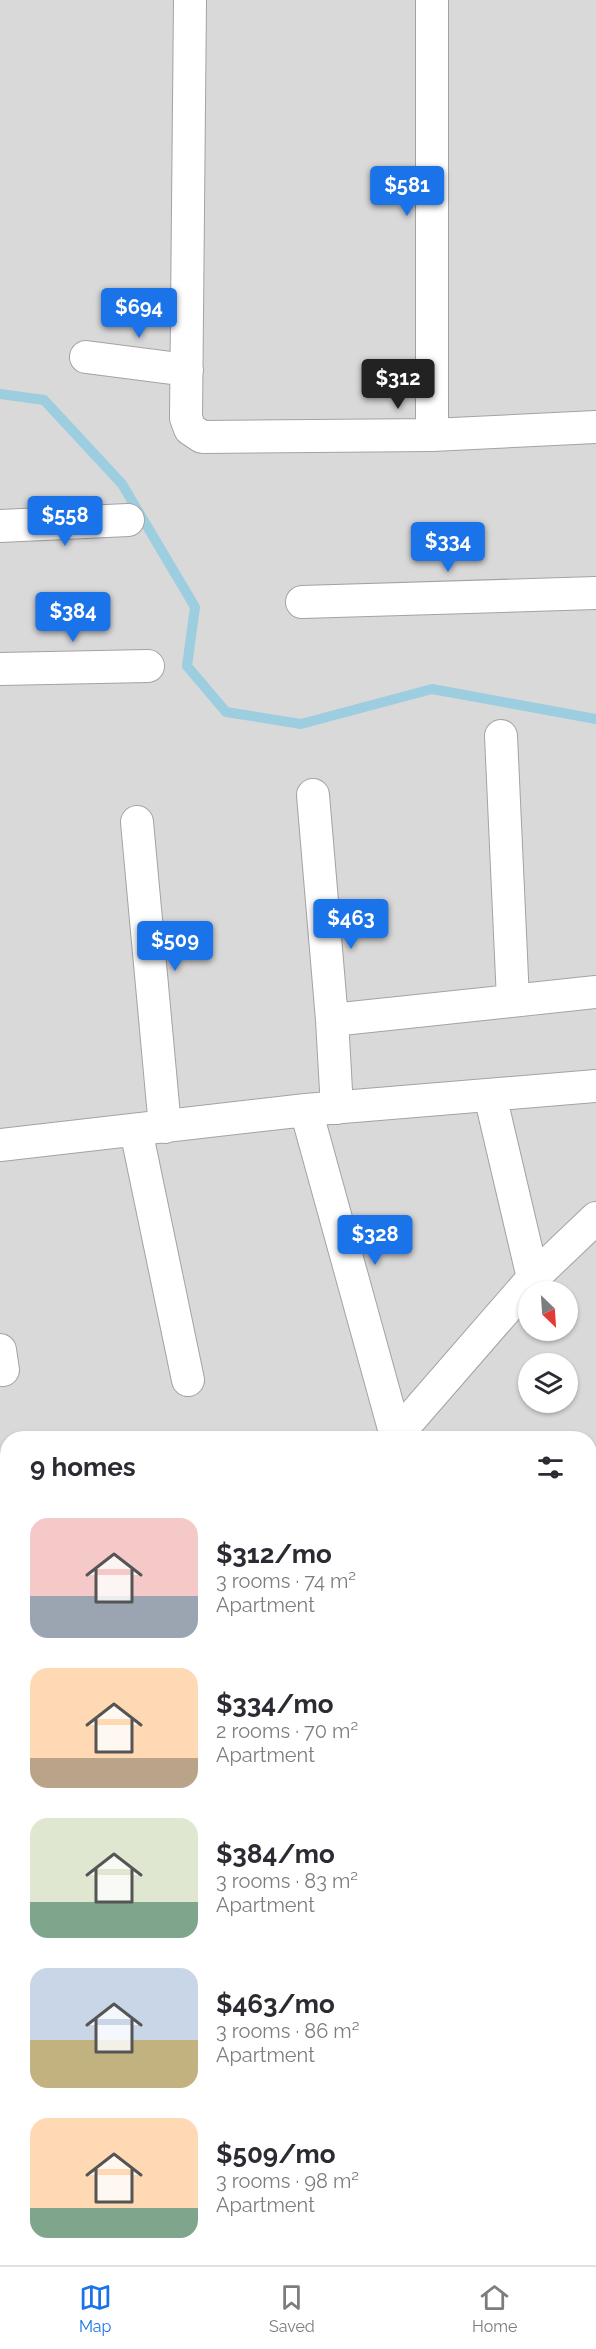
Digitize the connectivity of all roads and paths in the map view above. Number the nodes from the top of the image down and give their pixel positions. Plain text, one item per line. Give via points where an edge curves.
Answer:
1 (190, 0) edge
2 (432, 0) edge
3 (86, 357) dead end
4 (187, 370) junction
5 (596, 427) edge
6 (432, 435) junction
7 (128, 520) dead end
8 (0, 526) edge
9 (596, 593) edge
10 (302, 602) dead end
11 (148, 666) dead end
12 (0, 669) edge
13 (501, 736) dead end
14 (313, 795) dead end
15 (137, 822) dead end
16 (596, 992) edge
17 (513, 1000) junction
18 (332, 1020) junction
19 (596, 1086) edge
20 (490, 1095) junction
21 (337, 1108) junction
22 (306, 1110) junction
23 (150, 1128) junction
24 (0, 1145) edge
25 (596, 1218) edge
26 (533, 1278) junction
27 (188, 1380) dead end
28 (393, 1431) edge
29 (400, 1431) edge

1 - 4 street
2 - 6 street
3 - 4 street
4 - 6 street via 186,418 190,429 202,437
5 - 6 street
7 - 8 street
9 - 10 street
11 - 12 street
13 - 17 street
14 - 18 street
15 - 23 street
16 - 17 street
17 - 18 street
18 - 21 street
19 - 20 street
20 - 21 street
20 - 26 street
21 - 22 street
22 - 23 street
22 - 28 street
23 - 24 street
23 - 27 street
25 - 26 street
26 - 29 street

